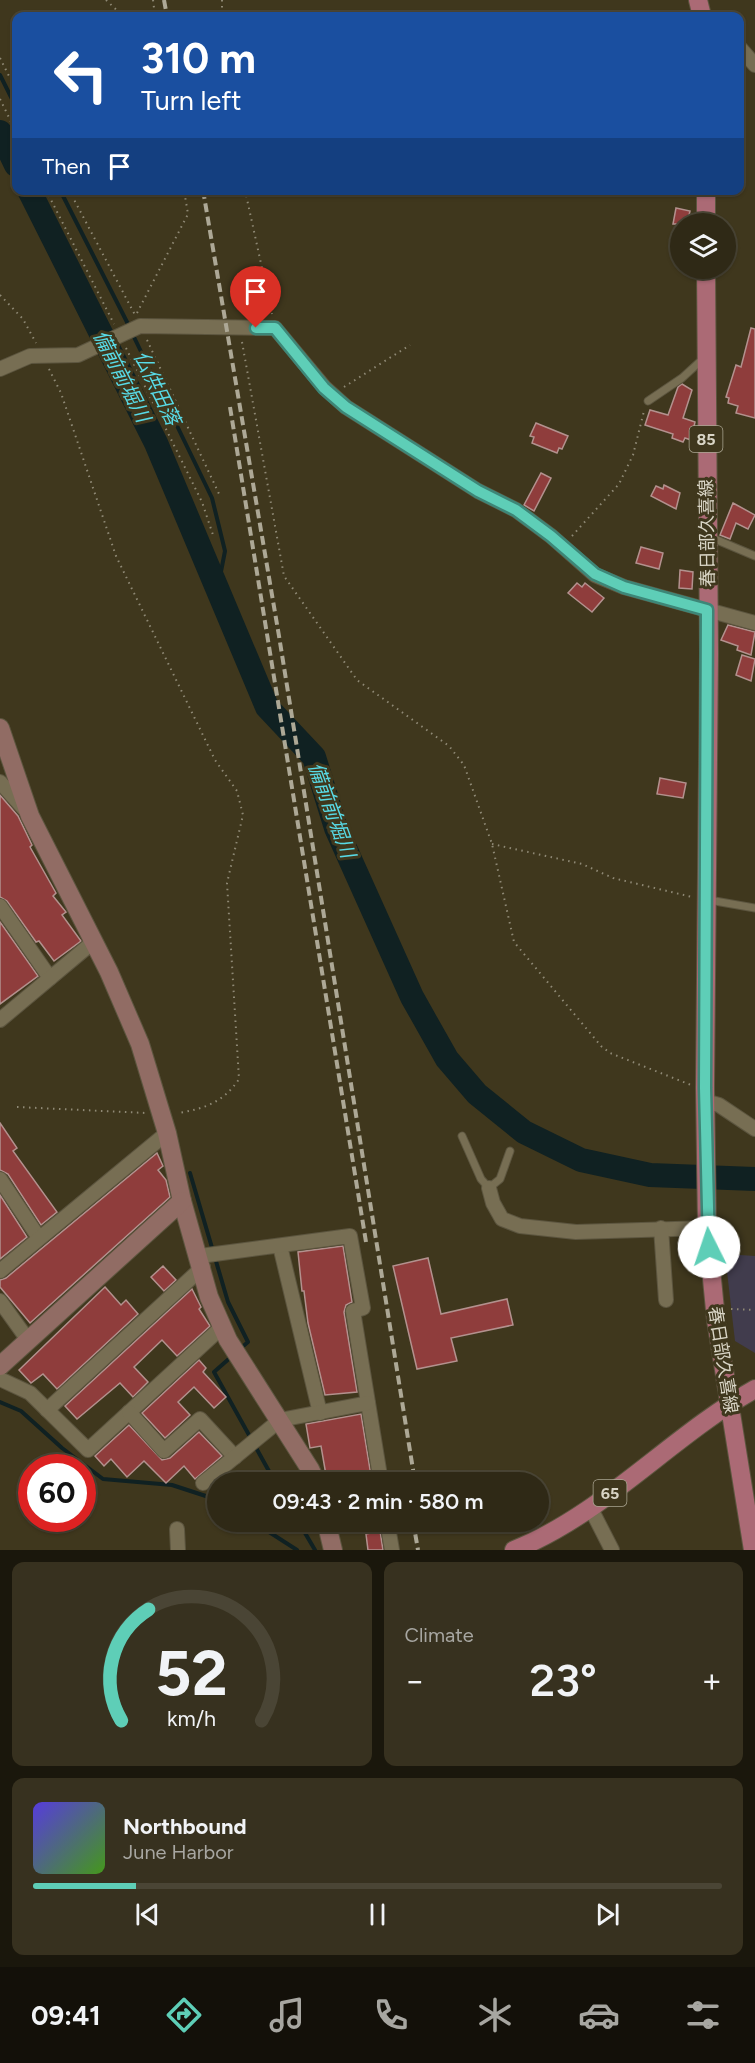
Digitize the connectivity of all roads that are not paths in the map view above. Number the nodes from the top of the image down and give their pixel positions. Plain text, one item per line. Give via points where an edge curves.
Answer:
1 (744, 53) edge
2 (755, 65) edge
3 (706, 195) edge
4 (706, 213) edge
5 (706, 279) edge
6 (705, 356) junction
7 (0, 369) edge
8 (648, 401) road end
9 (707, 536) junction
10 (755, 556) edge
11 (707, 610) junction
12 (755, 623) edge
13 (0, 728) edge
14 (0, 782) edge
15 (30, 816) junction
16 (706, 899) junction
17 (0, 906) edge
18 (755, 908) edge
19 (92, 943) junction
20 (50, 978) junction
21 (0, 1020) edge
22 (705, 1095) junction
23 (163, 1120) junction
24 (755, 1129) edge
25 (462, 1136) dead end
26 (510, 1151) dead end
27 (0, 1179) edge
28 (489, 1188) junction
29 (182, 1201) junction
30 (662, 1228) junction
31 (707, 1228) junction
32 (39, 1238) junction
33 (280, 1246) junction
34 (201, 1261) junction
35 (0, 1271) edge
36 (666, 1300) dead end
37 (0, 1301) edge
38 (223, 1326) junction
39 (28, 1340) junction
40 (0, 1366) edge
41 (0, 1379) edge
42 (755, 1389) edge
43 (368, 1403) junction
44 (730, 1404) junction
45 (47, 1410) junction
46 (129, 1412) junction
47 (320, 1413) junction
48 (280, 1420) junction
49 (234, 1457) junction
50 (310, 1472) edge
51 (379, 1472) edge
52 (203, 1483) dead end
53 (590, 1507) junction
54 (177, 1528) dead end
55 (329, 1532) edge
56 (389, 1532) edge
57 (178, 1550) edge
58 (333, 1550) edge
59 (392, 1550) edge
60 (514, 1550) edge
61 (612, 1550) edge
62 (753, 1550) edge

1 - 2 street
3 - 4 main road
5 - 6 main road, 春日部久喜線 / 85
6 - 8 lane via 682,378
6 - 9 main road, 春日部久喜線 / 85
7 - 11 street via 30,356 78,355 128,332 275,328 346,407 478,491 516,510 595,574 609,582
9 - 10 lane
9 - 11 main road, 春日部久喜線 / 85
11 - 12 street
11 - 16 main road, 春日部久喜線 / 85
13 - 15 street
14 - 15 street
15 - 19 street
16 - 18 lane
16 - 22 main road, 春日部久喜線 / 85
17 - 20 street
19 - 20 street
19 - 23 street via 141,1044
20 - 21 street
22 - 24 street
22 - 31 main road, 春日部久喜線 / 85
23 - 29 street
23 - 32 street
25 - 28 lane
26 - 28 lane via 500,1179
27 - 32 street
28 - 30 street via 502,1219 520,1226 576,1232
29 - 34 street
29 - 39 street
30 - 31 street
30 - 36 street
31 - 44 main road, 春日部久喜線 / 85 via 713,1300
32 - 35 street
33 - 34 street
33 - 43 street via 350,1236 363,1308 353,1311
33 - 47 street
34 - 38 street via 209,1297
34 - 45 street
37 - 39 street
38 - 46 street
38 - 48 street
39 - 40 street
41 - 45 street via 30,1394
42 - 44 main road, 65
43 - 47 street
43 - 51 street
44 - 53 main road, 65
44 - 62 main road, 春日部久喜線 / 85
45 - 46 street via 88,1450
46 - 49 street via 164,1451 200,1419
47 - 48 street
48 - 49 street
48 - 50 street
49 - 52 street
53 - 60 main road, 65 via 535,1542
53 - 61 street
54 - 57 street
55 - 58 street
56 - 59 street

